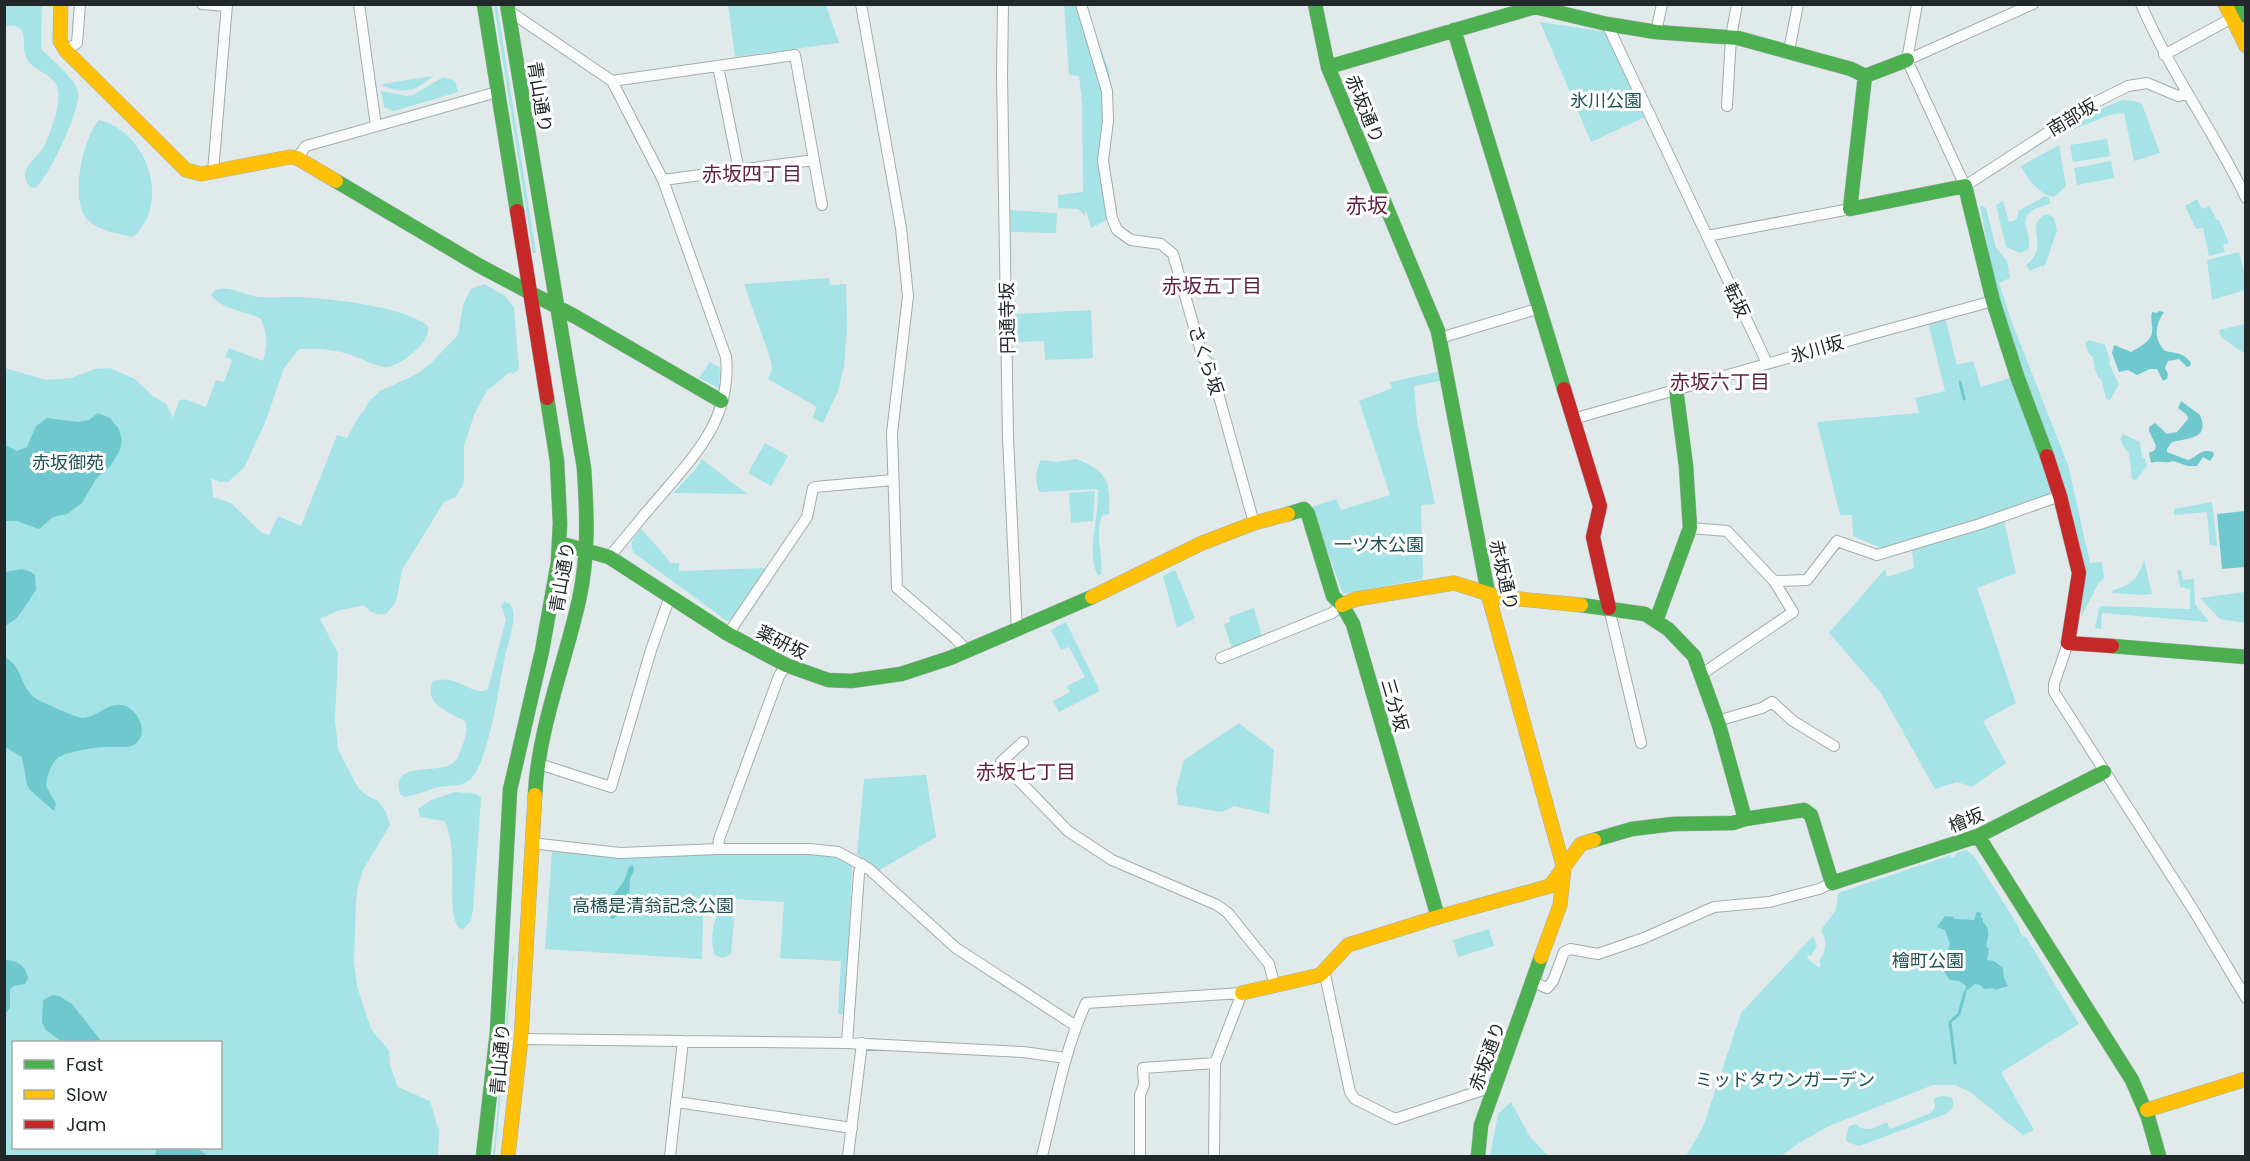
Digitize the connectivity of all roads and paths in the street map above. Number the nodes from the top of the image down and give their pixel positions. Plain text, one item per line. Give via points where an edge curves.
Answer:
1 (61, 4) edge
2 (80, 4) edge
3 (202, 4) edge
4 (359, 4) edge
5 (484, 4) edge
6 (861, 4) edge
7 (1003, 4) edge
8 (1081, 4) edge
9 (1315, 4) edge
10 (1662, 4) edge
11 (1737, 4) edge
12 (1798, 4) edge
13 (1917, 4) edge
14 (2033, 4) edge
15 (2141, 4) edge
16 (2225, 4) edge
17 (227, 5) edge
18 (2244, 5) edge
19 (1535, 6) edge
20 (508, 8) edge
21 (1568, 9) edge
22 (2239, 17) edge
23 (1607, 24) junction
24 (1454, 30) junction
25 (1656, 32) junction
26 (1731, 37) junction
27 (2246, 46) edge
28 (66, 51) junction
29 (1789, 51) junction
30 (2164, 55) junction
31 (1907, 60) junction
32 (718, 66) junction
33 (1328, 67) junction
34 (1865, 76) junction
35 (612, 81) junction
36 (497, 92) junction
37 (2188, 94) junction
38 (1727, 106) dead end
39 (376, 126) junction
40 (297, 158) junction
41 (814, 160) junction
42 (739, 171) junction
43 (213, 172) junction
44 (663, 180) junction
45 (1965, 186) junction
46 (2246, 198) edge
47 (822, 205) dead end
48 (1850, 209) junction
49 (1707, 236) junction
50 (530, 292) junction
51 (1993, 301) junction
52 (558, 308) junction
53 (1540, 308) junction
54 (1440, 338) junction
55 (1767, 363) junction
56 (1676, 389) junction
57 (721, 401) junction
58 (1573, 419) junction
59 (893, 480) junction
60 (2060, 496) junction
61 (1304, 509) joint
62 (1254, 523) junction
63 (1690, 528) junction
64 (559, 543) junction
65 (586, 550) junction
66 (605, 556) junction
67 (1774, 581) junction
68 (1488, 593) junction
69 (670, 597) junction
70 (1342, 605) junction
71 (1609, 608) junction
72 (1656, 621) junction
73 (1017, 631) junction
74 (729, 634) junction
75 (2068, 643) junction
76 (967, 651) junction
77 (2246, 657) edge
78 (1221, 658) dead end
79 (786, 665) junction
80 (1702, 674) junction
81 (1717, 721) junction
82 (1023, 742) dead end
83 (1641, 743) dead end
84 (1834, 746) dead end
85 (539, 764) junction
86 (2104, 772) junction
87 (1745, 819) junction
88 (1977, 836) junction
89 (531, 843) junction
90 (718, 849) junction
91 (862, 864) junction
92 (1564, 869) junction
93 (1832, 883) junction
94 (1438, 917) junction
95 (1324, 970) junction
96 (1533, 982) junction
97 (1275, 986) junction
98 (1242, 993) junction
99 (2246, 998) edge
100 (1076, 1026) junction
101 (521, 1039) junction
102 (683, 1041) junction
103 (847, 1043) junction
104 (862, 1043) junction
105 (1066, 1058) junction
106 (1215, 1063) junction
107 (2246, 1079) edge
108 (1495, 1086) junction
109 (677, 1102) junction
110 (2147, 1110) junction
111 (852, 1128) junction
112 (483, 1156) edge
113 (511, 1156) edge
114 (670, 1156) edge
115 (848, 1156) edge
116 (1042, 1156) edge
117 (1140, 1156) edge
118 (1214, 1156) edge
119 (1478, 1156) edge
120 (2160, 1156) edge

1 - 28 main road via 60,41
2 - 28 street via 77,44
3 - 17 street
4 - 39 street
5 - 36 main road, 青山通り
6 - 59 street via 901,228 908,296 892,433
7 - 73 street, 円通寺坂 via 1008,437
8 - 62 street, さくら坂 via 1107,91 1103,161 1112,218 1117,230 1131,240 1161,244 1173,254 1203,358 1210,364
9 - 33 main road, 赤坂通り
10 - 25 street
11 - 26 street
12 - 29 street
13 - 31 street
14 - 31 street
15 - 30 street
16 - 22 main road
17 - 43 street
18 - 22 main road
19 - 21 main road
19 - 24 main road
20 - 35 street
20 - 52 main road, 青山通り
21 - 23 main road
22 - 27 main road
22 - 30 street
23 - 25 main road
23 - 49 street, 転坂
24 - 33 main road
24 - 53 main road
25 - 26 main road
26 - 29 main road
26 - 38 street
28 - 43 main road via 181,165 196,174
29 - 34 main road
30 - 37 street
31 - 34 main road
31 - 45 street
32 - 35 street
32 - 41 street via 795,55
32 - 42 street
33 - 54 main road, 赤坂通り
34 - 48 main road
35 - 44 street
36 - 39 street
36 - 50 main road, 青山通り
37 - 45 street, 南部坂 via 2178,96 2147,83 2128,86 2090,105
37 - 46 street
39 - 40 street via 306,146
40 - 43 main road
40 - 50 main road
41 - 42 street
41 - 47 street
42 - 44 street
44 - 57 street via 723,344 727,369
45 - 48 main road
45 - 51 main road
48 - 49 street
49 - 55 street, 転坂
50 - 52 main road
50 - 64 main road, 青山通り via 557,461
51 - 55 street, 氷川坂
51 - 60 main road
52 - 57 main road
52 - 65 main road, 青山通り via 584,468
53 - 54 street
53 - 58 main road
54 - 68 main road, 赤坂通り
55 - 56 street, 氷川坂
56 - 58 street, 氷川坂
56 - 63 main road
57 - 66 street via 710,433 690,462
58 - 71 main road via 1600,506 1593,537
59 - 74 street via 815,486 807,517
59 - 76 street via 897,588
60 - 67 street via 1877,555 1837,541 1807,580
60 - 75 main road via 2079,573
61 - 62 main road, 薬研坂
61 - 70 main road, 三分坂 via 1333,596
62 - 73 main road, 薬研坂 via 1200,544
63 - 67 street via 1727,531
63 - 72 main road
64 - 65 main road, 薬研坂
64 - 112 main road, 青山通り via 551,607 510,790 497,1032
65 - 66 main road, 薬研坂
65 - 85 main road, 青山通り via 579,598
66 - 69 main road, 薬研坂
67 - 80 street via 1793,612
68 - 70 main road via 1454,583 1356,599
68 - 71 main road
68 - 92 main road, 赤坂通り
69 - 74 main road, 薬研坂
69 - 85 street via 611,787
70 - 78 street via 1332,613
70 - 94 main road, 三分坂 via 1353,624
71 - 72 main road via 1645,614
71 - 83 street
72 - 80 main road via 1694,656
73 - 76 main road, 薬研坂
74 - 79 main road, 薬研坂
75 - 77 main road
75 - 86 street via 2054,692
76 - 79 main road, 薬研坂 via 901,674 851,681 828,680
79 - 90 street via 757,734
80 - 81 main road
81 - 84 street via 1772,702 1793,721
81 - 87 main road
82 - 97 street via 1001,762 1068,831 1112,860 1228,913 1269,964
85 - 89 main road, 青山通り
86 - 88 main road, 檜坂
86 - 99 street
87 - 92 main road via 1733,823 1648,827 1601,838 1581,844
87 - 93 main road via 1796,810 1808,812
88 - 93 main road, 檜坂
88 - 110 main road via 2132,1080
89 - 90 street via 620,853
89 - 101 main road, 青山通り
90 - 91 street via 810,849 838,852
91 - 100 street via 956,948
91 - 103 street
92 - 94 main road via 1550,886
92 - 96 main road, 赤坂通り via 1560,905
93 - 96 street via 1769,902 1713,907 1598,954 1570,949 1564,952 1547,987
94 - 95 main road via 1347,945
95 - 97 main road via 1320,975
95 - 108 street via 1350,1092 1355,1099 1395,1119
96 - 108 main road, 赤坂通り
97 - 98 main road
98 - 100 street via 1086,1003
98 - 106 street
100 - 105 street
101 - 102 street
101 - 113 main road, 青山通り
102 - 103 street
102 - 109 street
103 - 104 street
104 - 105 street
104 - 111 street
105 - 116 street
106 - 117 street via 1143,1068
106 - 118 street
107 - 110 main road
108 - 119 main road, 赤坂通り via 1480,1130
109 - 111 street
109 - 114 street
110 - 120 main road
111 - 115 street

